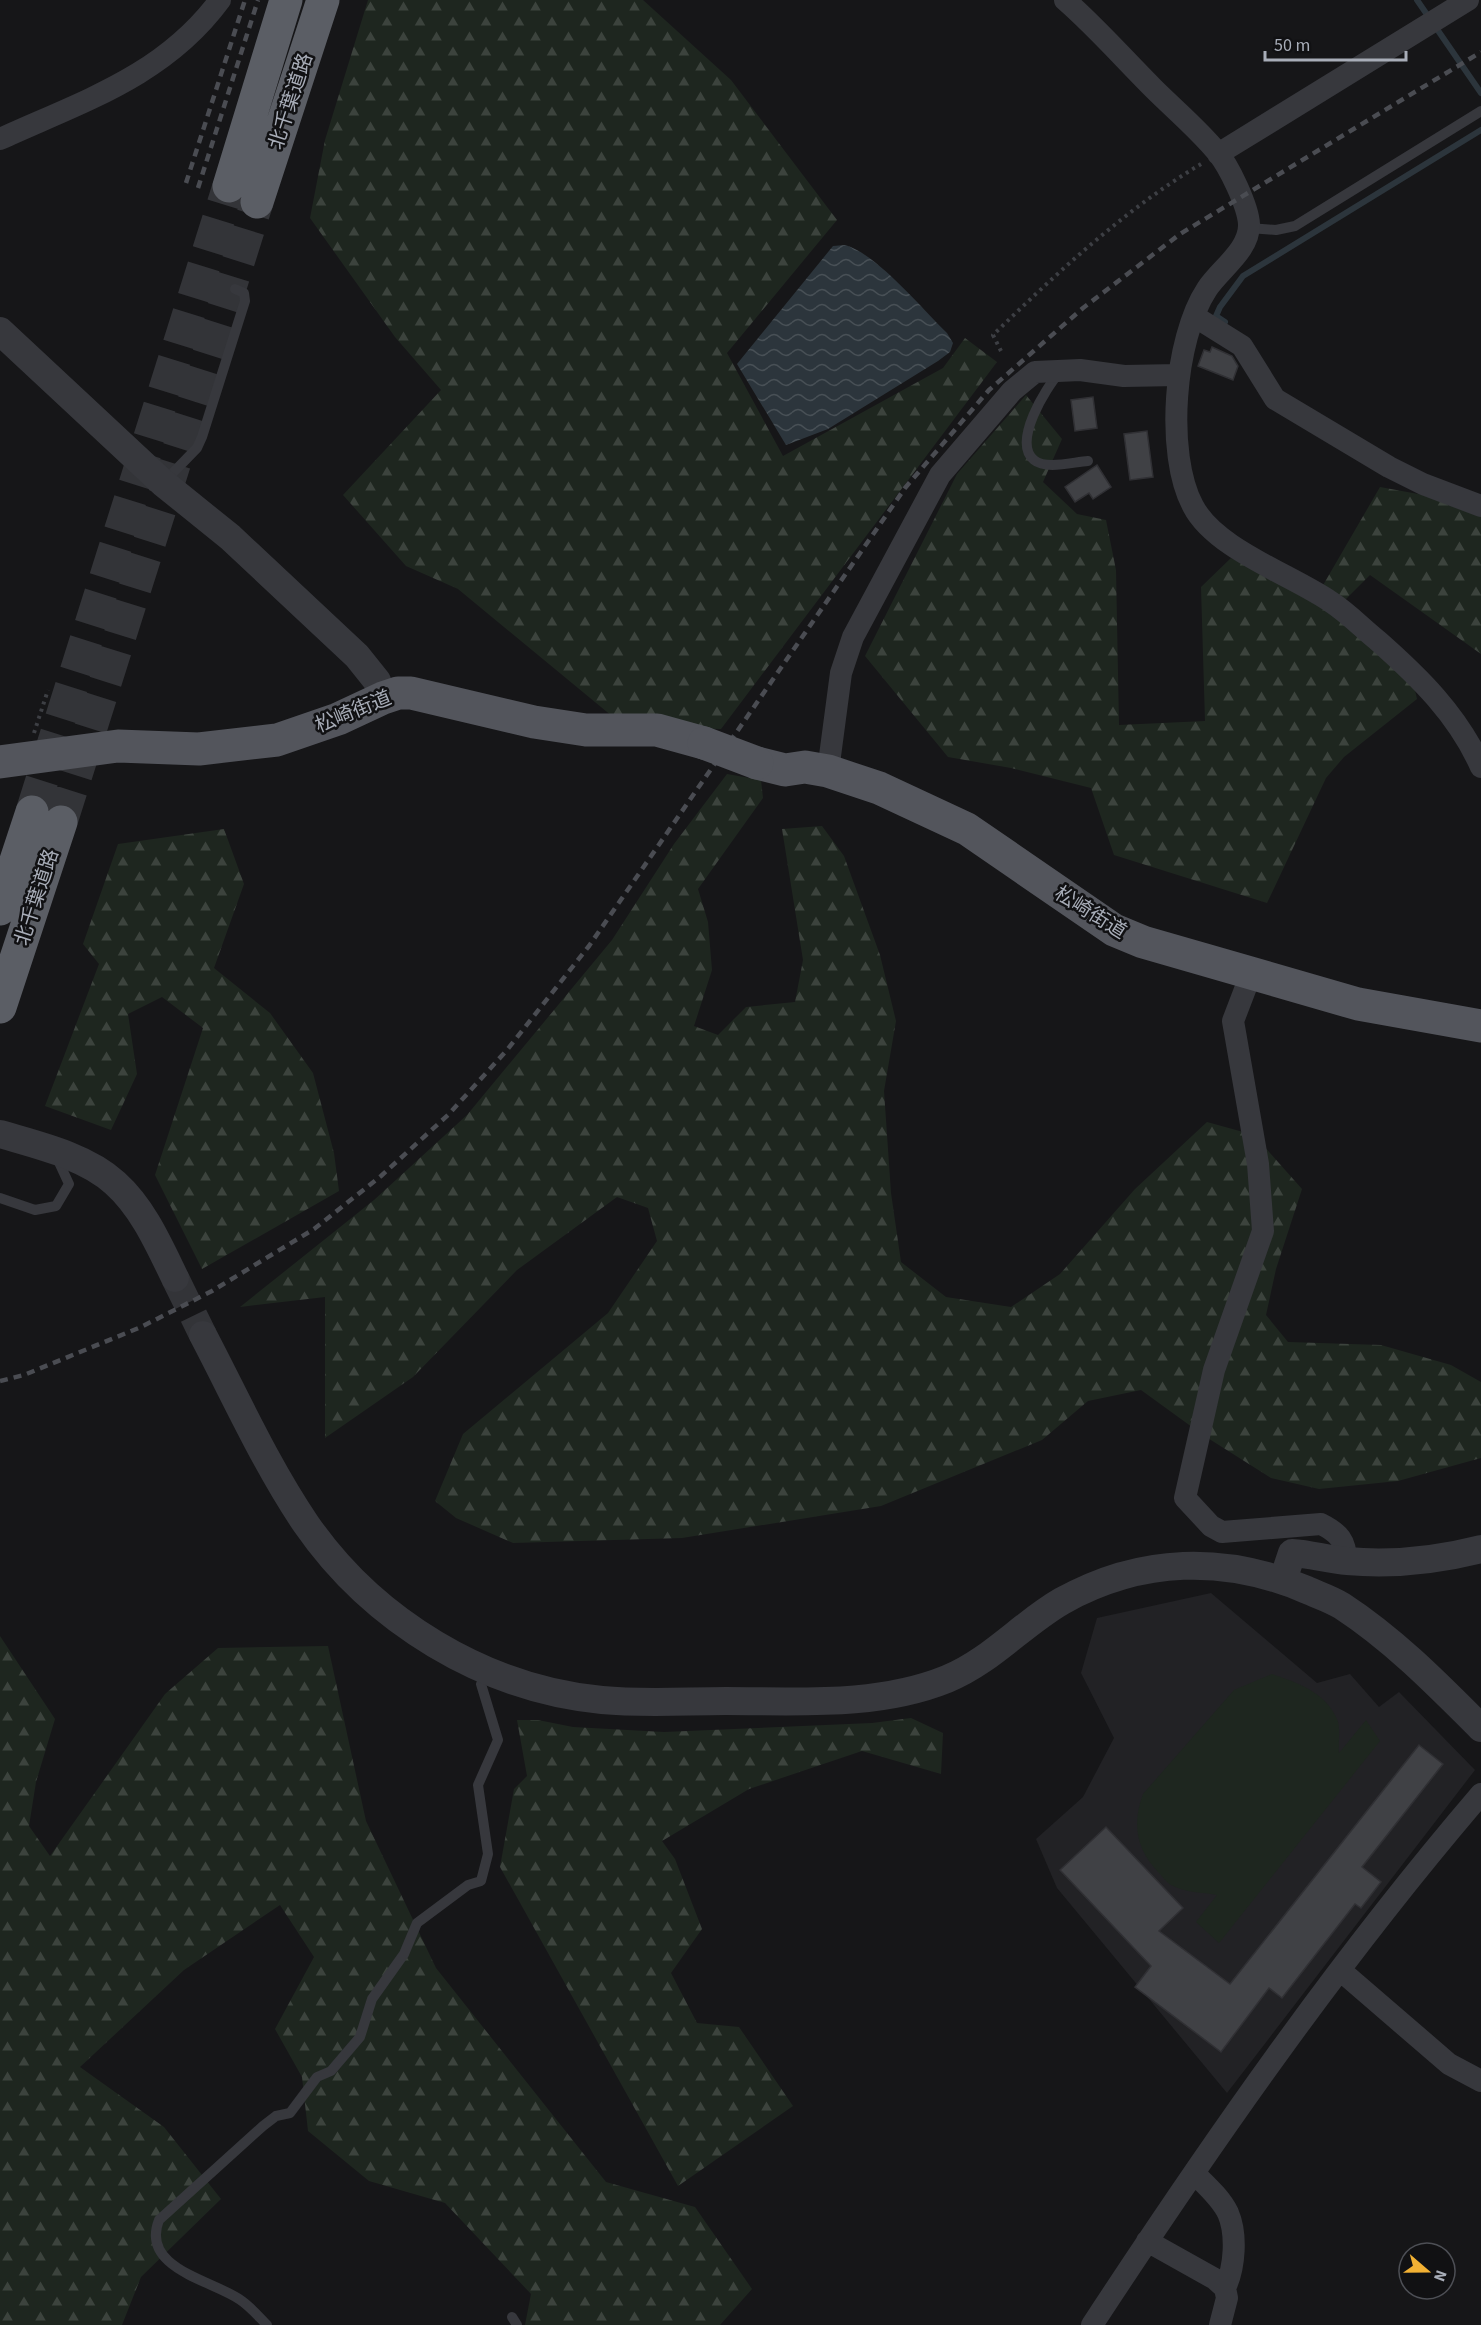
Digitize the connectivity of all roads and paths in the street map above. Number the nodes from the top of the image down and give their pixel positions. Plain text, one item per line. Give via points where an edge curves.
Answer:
1 (220, 0) edge
2 (286, 0) edge
3 (323, 0) edge
4 (1065, 0) edge
5 (1468, 0) edge
6 (1481, 111) edge
7 (0, 139) edge
8 (1218, 154) junction
9 (1250, 228) junction
10 (235, 289) dead end
11 (1194, 316) junction
12 (0, 331) edge
13 (1001, 351) dead end
14 (1061, 370) junction
15 (1178, 375) junction
16 (1088, 460) dead end
17 (163, 483) junction
18 (1481, 506) edge
19 (48, 690) dead end
20 (383, 698) junction
21 (31, 743) dead end
22 (0, 762) edge
23 (1481, 766) edge
24 (828, 771) junction
25 (0, 909) edge
26 (1251, 974) junction
27 (2, 1000) edge
28 (1481, 1026) edge
29 (0, 1134) edge
30 (55, 1152) junction
31 (0, 1198) edge
32 (175, 1278) tunnel mouth
33 (203, 1335) tunnel mouth
34 (1481, 1549) edge
35 (1346, 1562) junction
36 (1283, 1580) junction
37 (481, 1684) dead end
38 (1481, 1728) edge
39 (1481, 1794) edge
40 (1340, 1970) junction
41 (1481, 2081) edge
42 (1194, 2173) junction
43 (1147, 2241) junction
44 (1225, 2288) junction
45 (267, 2325) edge
46 (1092, 2325) edge
47 (1220, 2325) edge

1 - 7 street via 205,21 160,62
2 - 3 highway, 北千葉道路 via 243,194
4 - 8 street
5 - 8 street
6 - 9 lane via 1295,226 1276,230
8 - 9 street via 1247,209
8 - 13 path via 1109,229 1034,295 993,335
9 - 11 street via 1245,244 1207,288
10 - 17 lane via 244,293 245,301 202,437 197,448
11 - 15 street via 1182,347
11 - 18 street via 1242,346 1275,399 1423,484
12 - 17 street
14 - 15 street via 1124,376
14 - 16 lane via 1036,409 1027,451 1034,461 1050,464
14 - 24 street via 1035,372 1012,391 940,475 853,638 840,674
15 - 23 street via 1181,473 1194,510 1230,543 1332,602 1394,655 1439,699
17 - 20 street via 230,537 357,656 377,681
19 - 21 path
20 - 22 main road, 松崎街道 via 277,740 199,748 118,746
20 - 24 main road, 松崎街道, bridge via 411,693 586,730 657,730 785,770 805,767
24 - 26 main road, 松崎街道 via 879,788 967,829 1114,930
25 - 27 highway, 北千葉道路 via 46,817
26 - 28 main road, 松崎街道 via 1358,1004
26 - 35 street via 1233,1022 1257,1164 1263,1231 1214,1370 1185,1498 1211,1526 1222,1532 1321,1524 1345,1542
29 - 30 street
30 - 31 lane via 69,1184 56,1206 35,1210
30 - 32 street via 115,1183 138,1209
33 - 36 street via 306,1524 363,1590 405,1624 481,1669 565,1694 633,1702 827,1701 880,1696 949,1678 981,1661 1062,1602 1116,1578 1194,1564 1245,1569
34 - 35 street via 1446,1558
35 - 36 street via 1292,1553
36 - 38 street via 1339,1604 1378,1632 1420,1666
37 - 45 lane via 498,1740 478,1785 488,1854 481,1881 468,1885 417,1923 404,1954 372,1999 360,2037 331,2071 316,2077 290,2113 276,2116 262,2126 159,2220 154,2231 156,2244 171,2265 238,2298
39 - 40 street
40 - 41 street via 1449,2064
40 - 42 street
42 - 43 street
42 - 44 street via 1227,2211 1231,2222 1233,2265
43 - 44 street
43 - 46 street
44 - 47 street via 1227,2298

